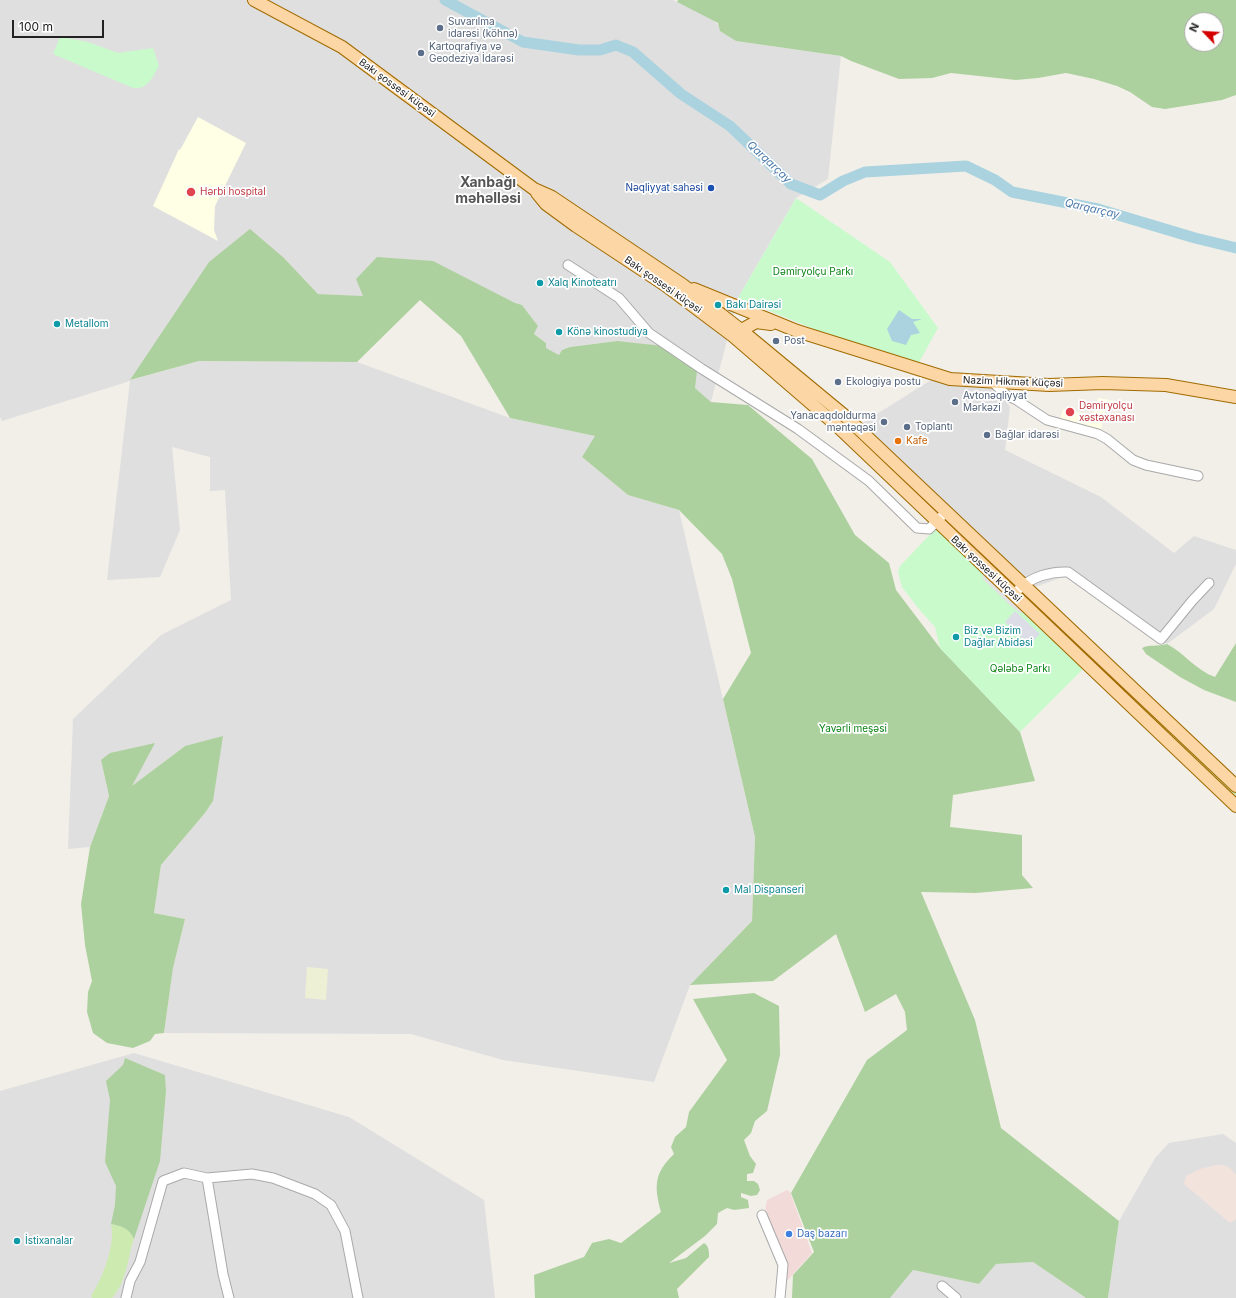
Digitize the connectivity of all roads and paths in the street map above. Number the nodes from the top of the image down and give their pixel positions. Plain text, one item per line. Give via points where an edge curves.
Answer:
1 (254, 0) edge
2 (534, 189) junction
3 (568, 265) dead end
4 (683, 285) junction
5 (733, 304) junction
6 (719, 318) junction
7 (797, 331) junction
8 (737, 333) junction
9 (993, 382) junction
10 (1236, 396) edge
11 (1198, 476) dead end
12 (946, 511) junction
13 (937, 522) junction
14 (1209, 583) dead end
15 (1024, 585) junction
16 (1014, 595) junction
17 (1236, 786) edge
18 (1236, 806) edge
19 (207, 1178) junction
20 (762, 1215) dead end
21 (942, 1286) dead end
22 (126, 1298) edge
23 (229, 1298) edge
24 (358, 1298) edge
25 (780, 1298) edge
26 (956, 1298) edge

1 - 2 main road, Bakı şossesi küçəsi via 342,47
2 - 4 main road, Bakı şossesi küçəsi via 552,197
2 - 6 main road, Bakı şossesi küçəsi via 546,204 576,226
3 - 13 street via 618,298 649,333 798,429 869,480 917,528 929,529
4 - 5 main road
4 - 6 main road, Bakı şossesi küçəsi
5 - 6 main road via 724,307
5 - 7 main road
6 - 8 main road
7 - 8 main road via 762,322 749,325
7 - 9 main road, Nazim Hikmət Küçəsi via 936,376
8 - 12 main road, Bakı şossesi küçəsi via 845,416
8 - 13 main road, Bakı şossesi küçəsi
9 - 10 main road, Nazim Hikmət Küçəsi via 1049,385 1166,385
9 - 11 street via 1007,396 1015,398 1047,420 1098,434 1133,460
12 - 13 street
12 - 15 main road, Bakı şossesi küçəsi
13 - 16 main road, Bakı şossesi küçəsi
14 - 15 street via 1161,639 1068,572 1049,574
15 - 16 street
15 - 17 main road, Bakı şossesi küçəsi
16 - 18 main road, Bakı şossesi küçəsi
19 - 22 street via 184,1173 163,1181 140,1262 130,1281
19 - 23 street via 222,1274
19 - 24 street via 252,1174 273,1178 314,1194 331,1205 346,1231
20 - 25 street via 783,1265
21 - 26 street

